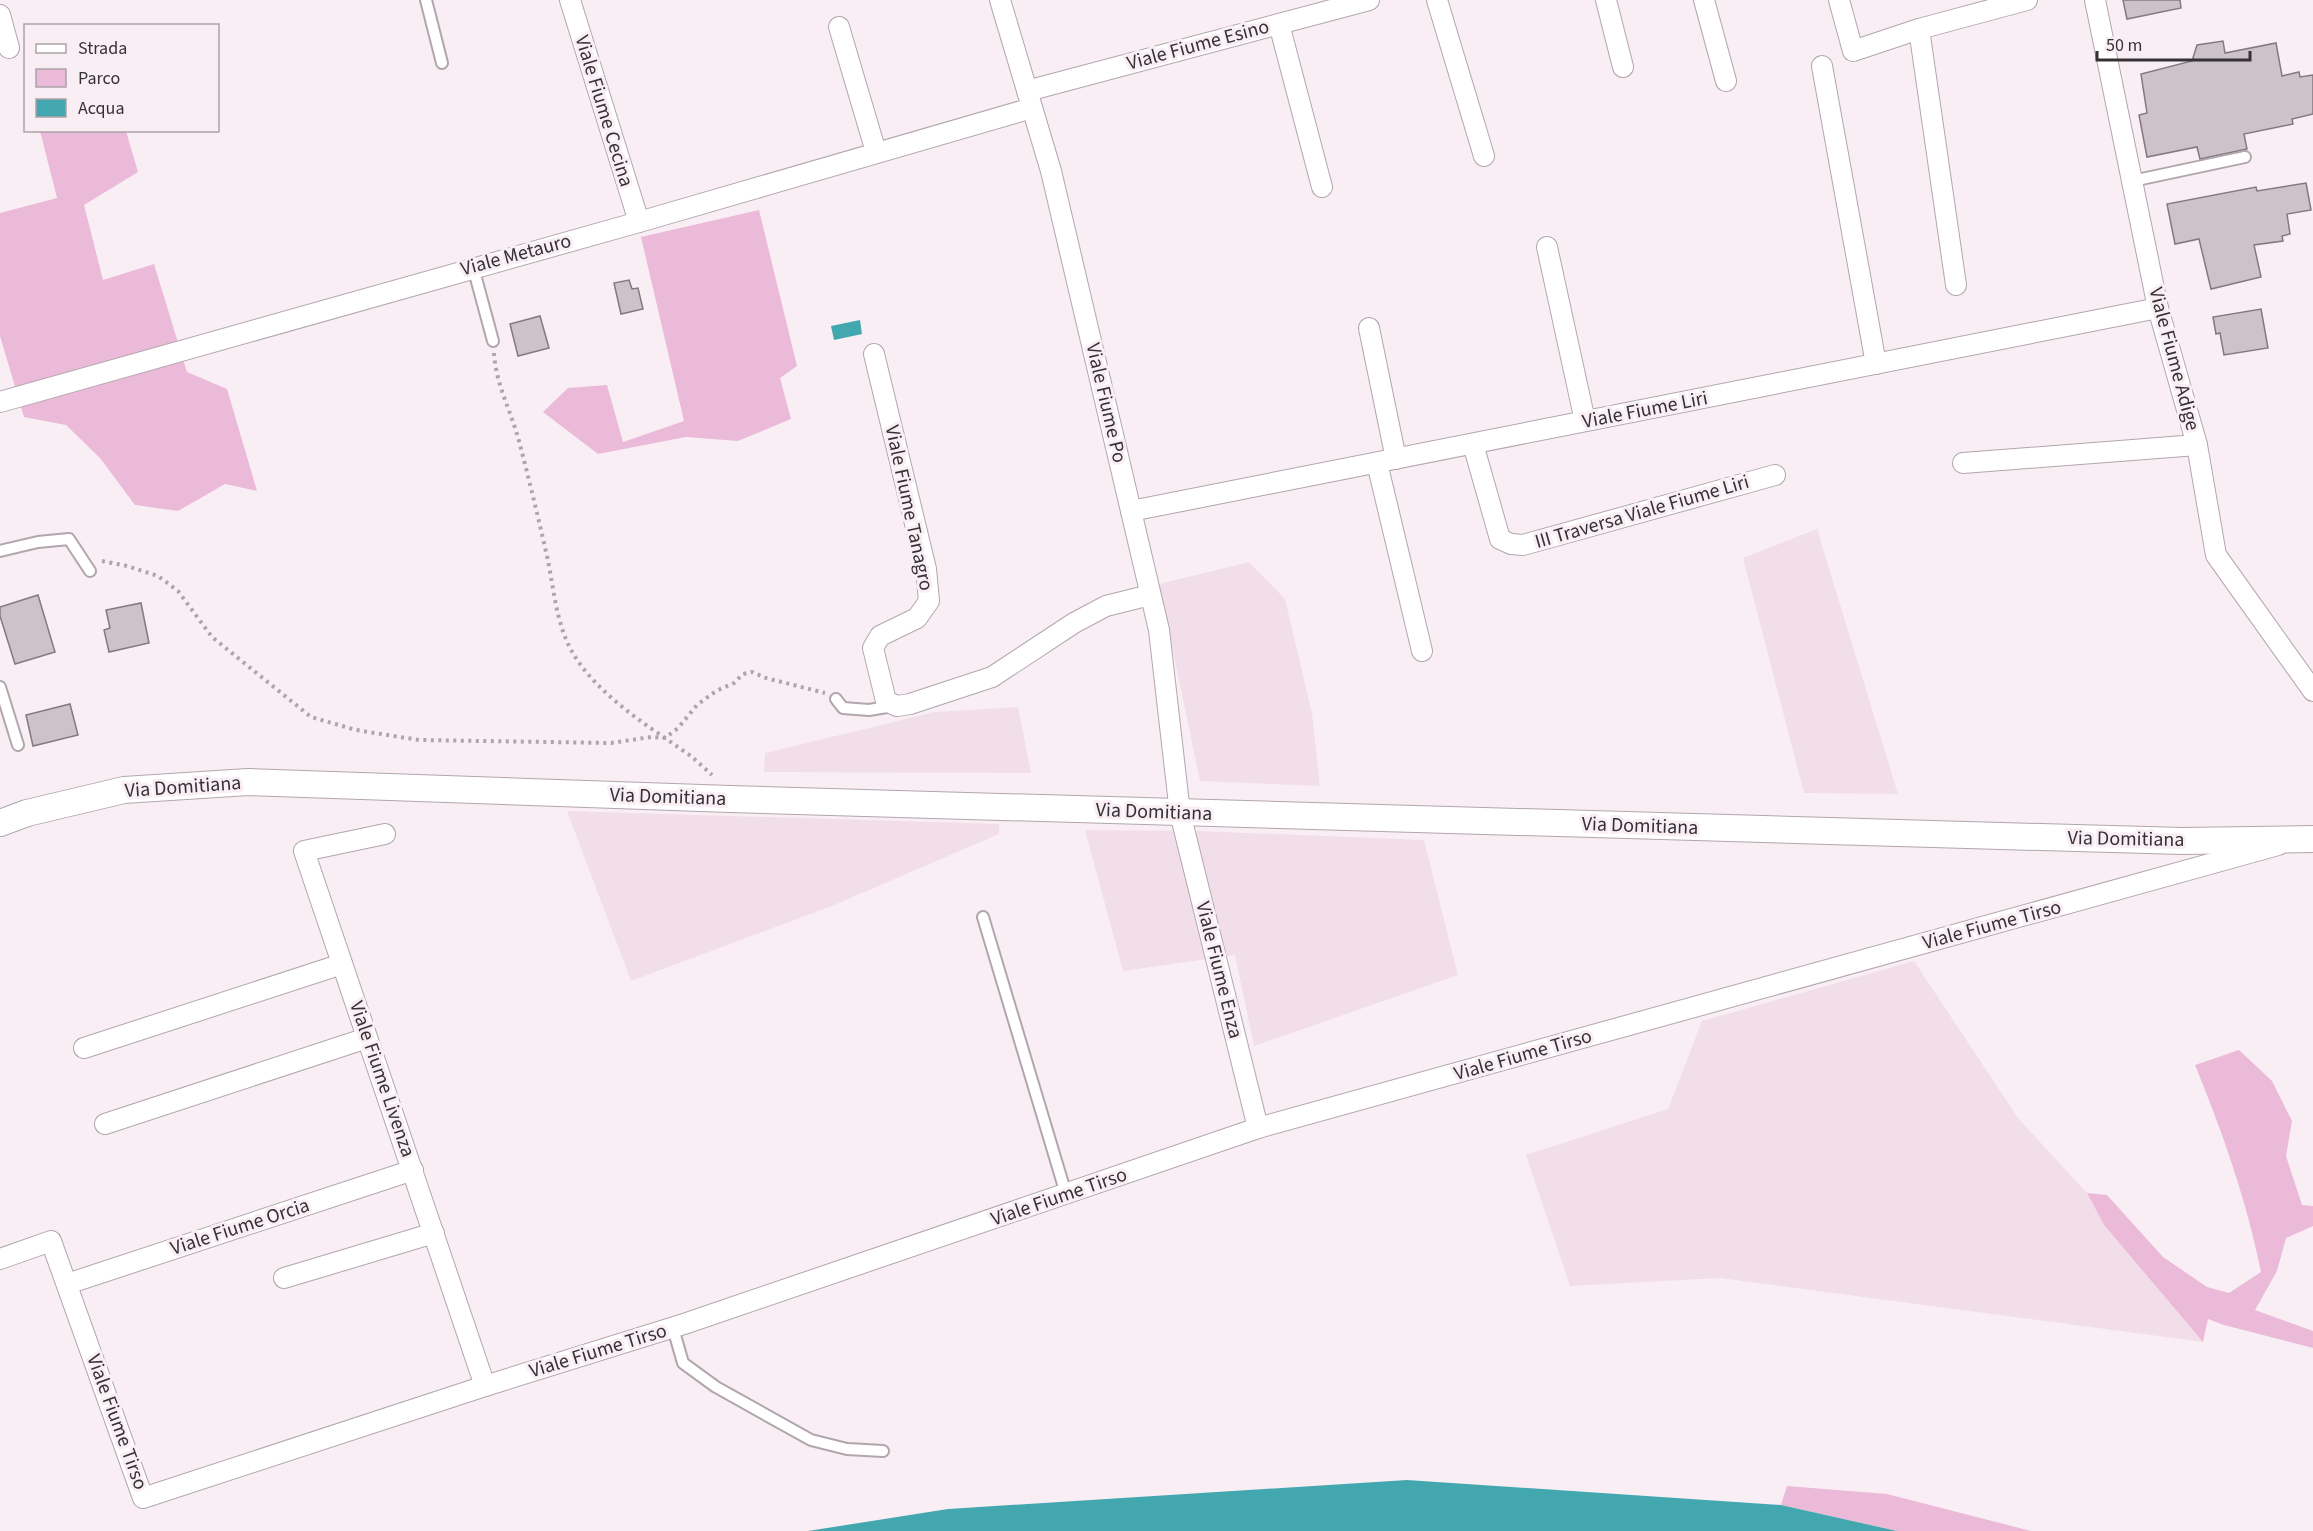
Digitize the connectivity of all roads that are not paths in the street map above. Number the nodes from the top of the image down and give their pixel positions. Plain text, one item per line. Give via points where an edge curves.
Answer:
1 (426, 0) edge
2 (570, 0) edge
3 (1000, 0) edge
4 (1369, 0) edge
5 (1437, 0) edge
6 (1606, 0) edge
7 (1704, 0) edge
8 (1839, 0) edge
9 (2027, 0) edge
10 (2095, 0) edge
11 (0, 15) edge
12 (1279, 24) junction
13 (839, 27) dead end
14 (1918, 29) junction
15 (9, 48) dead end
16 (442, 63) dead end
17 (1822, 66) dead end
18 (1623, 67) dead end
19 (1726, 81) dead end
20 (1029, 99) junction
21 (876, 152) junction
22 (1484, 156) dead end
23 (2245, 157) dead end
24 (2133, 181) junction
25 (1322, 187) dead end
26 (639, 222) junction
27 (1547, 246) dead end
28 (474, 267) junction
29 (1956, 285) dead end
30 (2158, 308) junction
31 (1369, 328) dead end
32 (493, 341) road end
33 (874, 354) dead end
34 (1876, 364) junction
35 (0, 402) edge
36 (1586, 422) junction
37 (1473, 444) junction
38 (2197, 445) junction
39 (1396, 459) junction
40 (1377, 463) junction
41 (1963, 464) dead end
42 (1775, 475) dead end
43 (1131, 511) junction
44 (0, 551) edge
45 (90, 571) dead end
46 (1150, 595) junction
47 (1422, 651) dead end
48 (0, 687) edge
49 (2313, 691) edge
50 (836, 699) road end
51 (897, 706) junction
52 (18, 745) dead end
53 (1180, 813) junction
54 (0, 823) edge
55 (385, 834) dead end
56 (2307, 839) edge
57 (983, 917) dead end
58 (342, 964) junction
59 (367, 1038) junction
60 (84, 1048) dead end
61 (105, 1124) dead end
62 (1258, 1128) junction
63 (413, 1170) junction
64 (1066, 1194) junction
65 (434, 1233) junction
66 (0, 1259) edge
67 (284, 1278) dead end
68 (67, 1284) junction
69 (673, 1328) junction
70 (485, 1386) junction
71 (884, 1450) dead end

1 - 16 lane
2 - 26 street, Viale Fiume Cecina
3 - 20 street, Viale Fiume Po
4 - 12 street, Viale Fiume Esino
5 - 22 street
6 - 18 street
7 - 19 street
8 - 14 street via 1853,51
9 - 14 street
10 - 24 street, Viale Fiume Adige
11 - 15 street
12 - 20 street, Viale Fiume Esino
12 - 25 street
13 - 21 street
14 - 29 street
17 - 34 street
20 - 21 street, Viale Metauro
20 - 43 street, Viale Fiume Po via 1051,171
21 - 26 street, Viale Metauro
23 - 24 lane
24 - 30 street, Viale Fiume Adige
26 - 28 street, Viale Metauro
27 - 36 street
28 - 32 lane
28 - 35 street, Viale Metauro
30 - 34 street, Viale Fiume Liri
30 - 38 street, Viale Fiume Adige
31 - 39 street
33 - 51 street, Viale Fiume Tanagro via 926,569 928,601 917,618 879,636 873,648 886,700
34 - 36 street, Viale Fiume Liri
36 - 37 street, Viale Fiume Liri
37 - 39 street, Viale Fiume Liri
37 - 42 street, III Traversa Viale Fiume Liri via 1500,539 1511,544 1522,545
38 - 41 street
38 - 49 street, Viale Fiume Adige via 2216,555
39 - 40 street, Viale Fiume Liri
40 - 43 street, Viale Fiume Liri
40 - 47 street
43 - 46 street, Viale Fiume Po
44 - 45 lane via 69,539
46 - 51 street via 1106,606 992,677
46 - 53 street, Viale Fiume Po via 1159,630
48 - 52 lane
50 - 51 lane via 843,708
53 - 54 street, Via Domitiana via 248,782 124,790
53 - 56 street, Via Domitiana via 2182,841
53 - 62 street, Viale Fiume Enza
55 - 58 street, Viale Fiume Livenza via 304,851
56 - 62 street, Viale Fiume Tirso
57 - 64 lane
58 - 59 street, Viale Fiume Livenza
58 - 60 street
59 - 61 street
59 - 63 street, Viale Fiume Livenza
62 - 64 street, Viale Fiume Tirso
63 - 65 street, Viale Fiume Livenza
63 - 68 street, Viale Fiume Orcia
64 - 69 street, Viale Fiume Tirso
65 - 67 street
65 - 70 street, Viale Fiume Livenza
66 - 68 street, Viale Fiume Tirso via 51,1240
68 - 70 street, Viale Fiume Tirso via 143,1498
69 - 70 street, Viale Fiume Tirso
69 - 71 lane via 683,1363 716,1387 811,1440 847,1449

